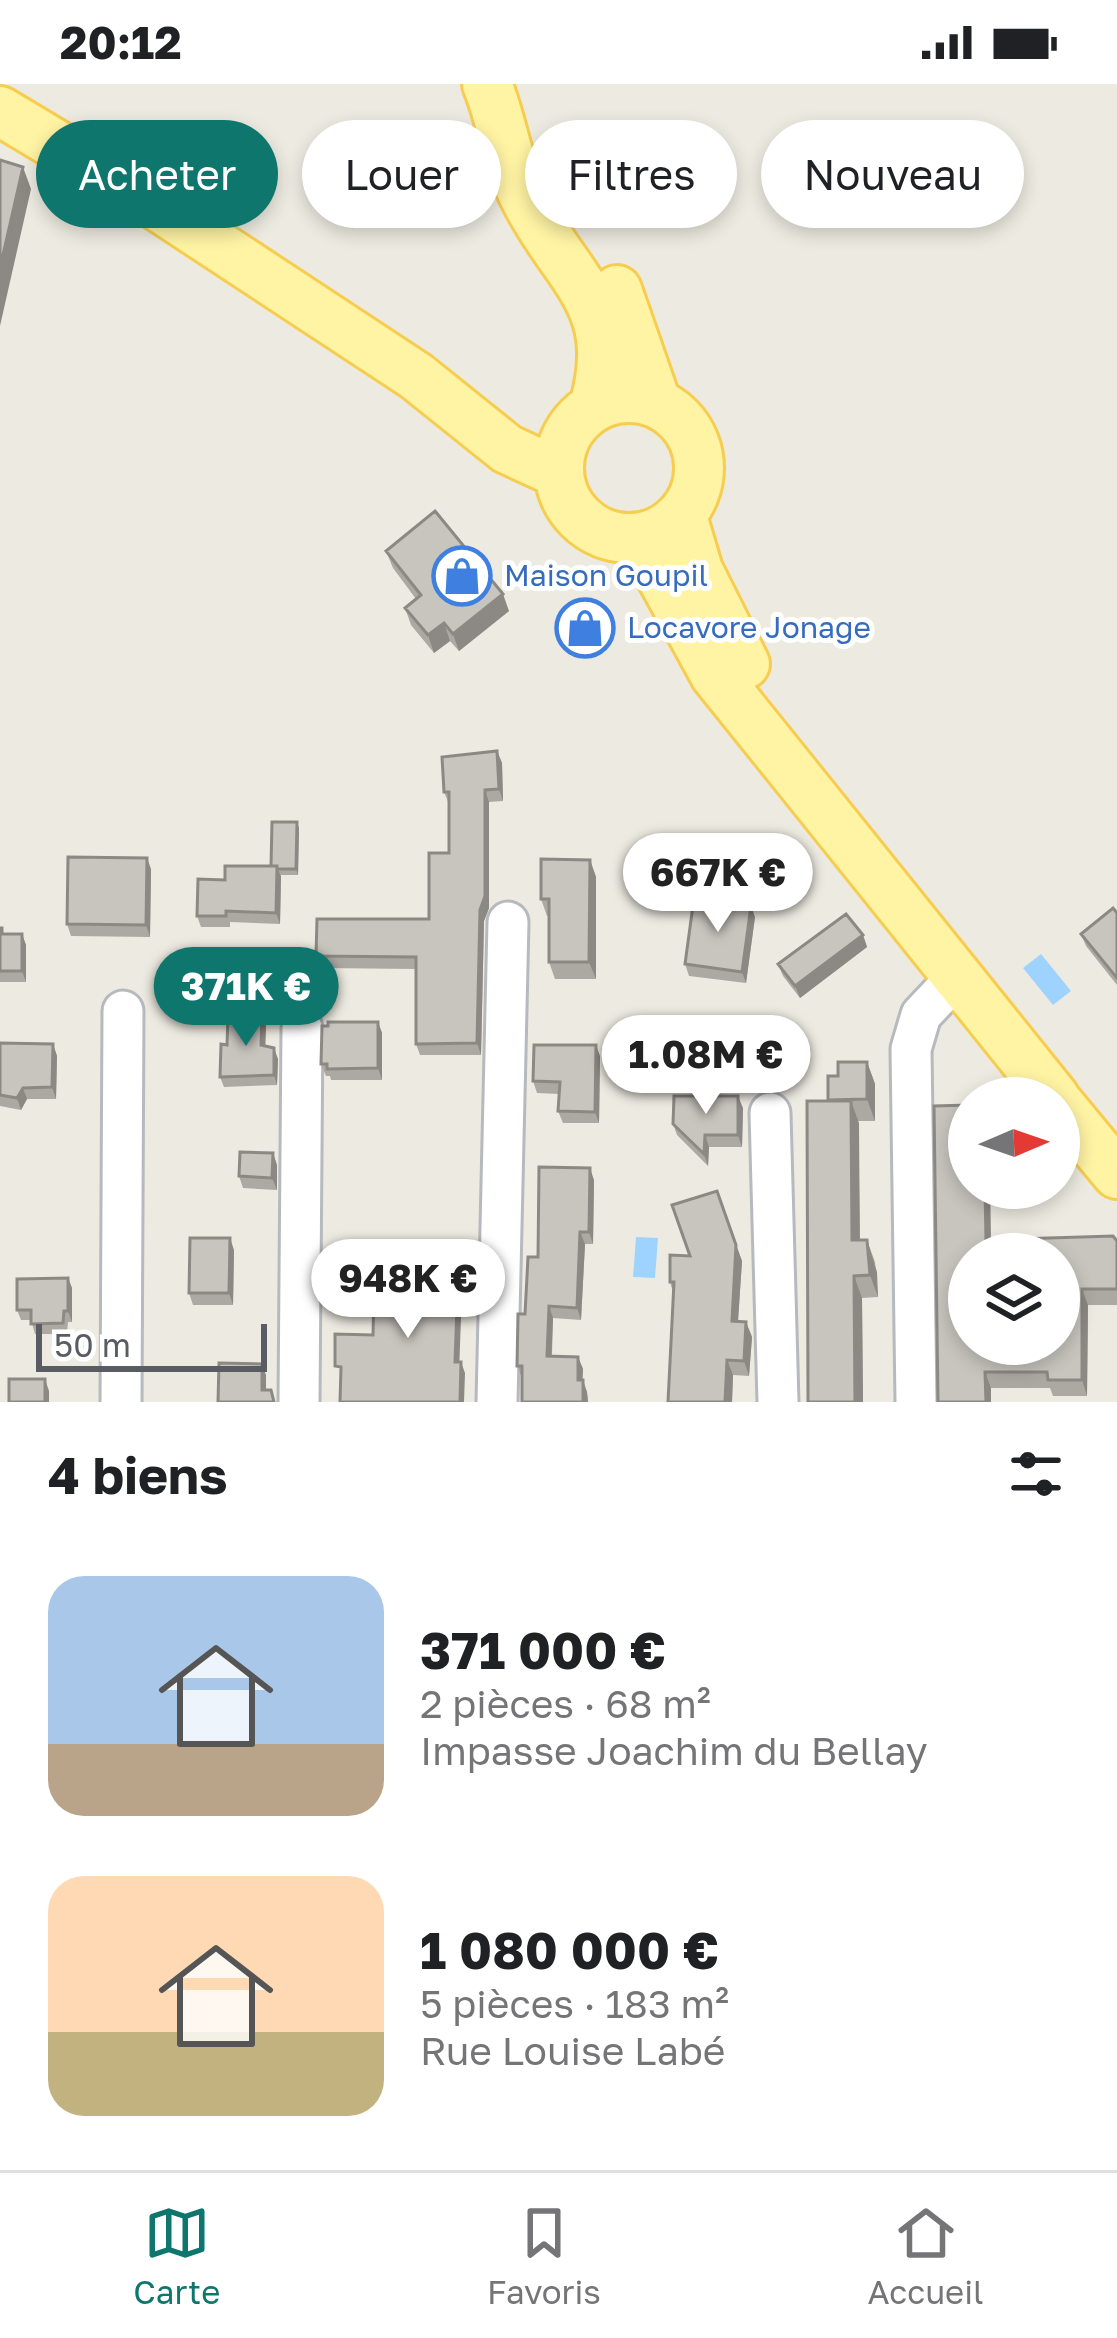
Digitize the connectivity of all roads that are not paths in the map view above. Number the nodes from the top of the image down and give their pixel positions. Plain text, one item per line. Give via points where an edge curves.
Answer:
1 (493, 97) edge
2 (0, 111) edge
3 (656, 402) junction
4 (574, 437) junction
5 (661, 527) junction
6 (508, 922) dead end
7 (956, 978) junction
8 (123, 1011) dead end
9 (302, 1028) dead end
10 (1037, 1077) edge
11 (770, 1113) dead end
12 (1080, 1129) edge
13 (1117, 1174) edge
14 (122, 1402) edge
15 (299, 1402) edge
16 (497, 1402) edge
17 (778, 1402) edge
18 (916, 1402) edge

1 - 3 main road via 617,290
1 - 4 main road via 524,197 587,292 603,338 601,381
2 - 4 main road via 416,376 513,424
3 - 4 main road via 619,398
3 - 5 main road via 688,428 699,458 697,489
4 - 5 main road via 563,492 585,524 602,533
5 - 7 main road via 715,675
6 - 16 street
7 - 10 main road
7 - 18 street via 921,1015 911,1048
8 - 14 street
9 - 15 street
11 - 17 street
12 - 13 main road

